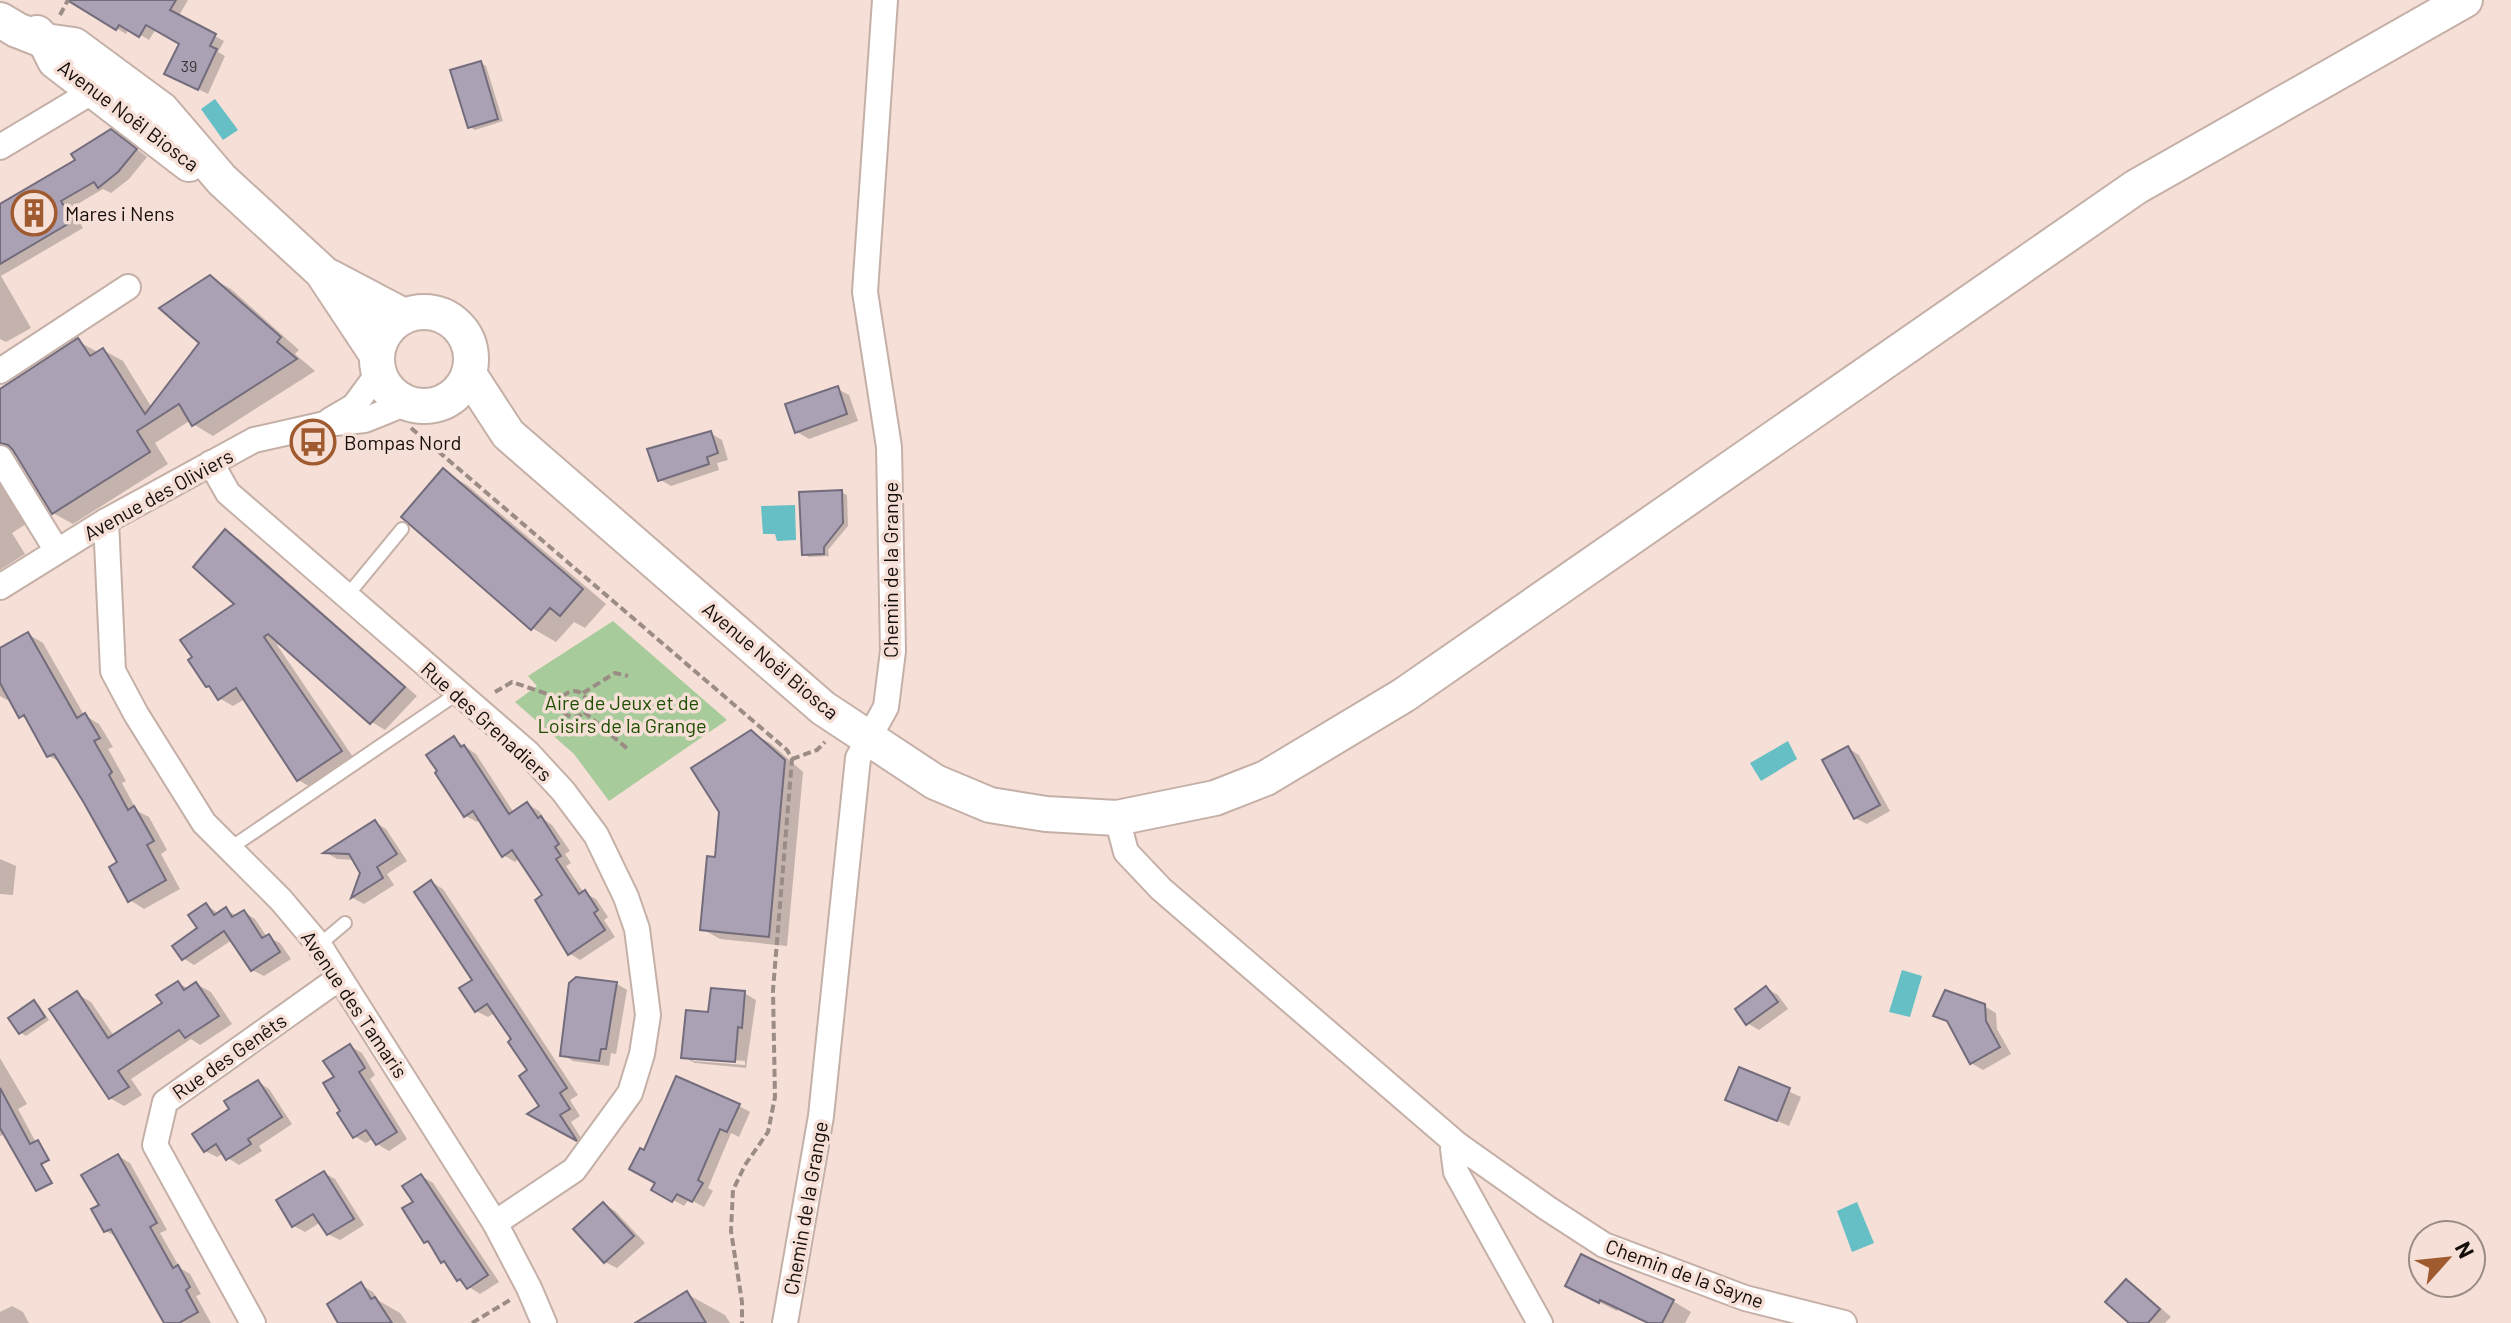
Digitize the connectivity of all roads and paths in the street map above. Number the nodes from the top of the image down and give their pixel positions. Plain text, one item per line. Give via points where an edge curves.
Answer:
1 (885, 0) edge
2 (2465, 0) edge
3 (0, 1) edge
4 (0, 20) edge
5 (45, 41) junction
6 (95, 90) junction
7 (0, 147) edge
8 (222, 180) junction
9 (322, 272) junction
10 (128, 287) dead end
11 (404, 316) junction
12 (378, 363) junction
13 (0, 371) edge
14 (469, 374) junction
15 (420, 404) junction
16 (365, 420) junction
17 (325, 424) junction
18 (508, 434) junction
19 (0, 458) edge
20 (211, 463) junction
21 (106, 521) junction
22 (402, 529) dead end
23 (57, 551) junction
24 (0, 587) edge
25 (346, 597) junction
26 (628, 676) dead end
27 (583, 693) junction
28 (562, 699) junction
29 (465, 700) junction
30 (584, 712) junction
31 (864, 748) junction
32 (629, 750) dead end
33 (792, 759) junction
34 (1117, 818) junction
35 (229, 849) junction
36 (345, 923) dead end
37 (319, 945) junction
38 (340, 980) junction
39 (1458, 1145) junction
40 (495, 1223) junction
41 (529, 1288) junction
42 (253, 1323) edge
43 (472, 1323) edge
44 (544, 1323) edge
45 (742, 1323) edge
46 (785, 1323) edge
47 (1540, 1323) edge
48 (1844, 1323) edge

1 - 31 street, Chemin de la Grange via 865,292 889,447 893,651 886,707
2 - 34 main road, Avenue Noël Biosca via 2136,187 1404,695 1266,778 1215,798
3 - 5 main road, Avenue Noël Biosca
4 - 5 main road, Avenue Noël Biosca
5 - 6 main road, Avenue Noël Biosca via 55,61
5 - 8 main road, Avenue Noël Biosca via 74,45 162,110
6 - 7 street
6 - 8 main road, Avenue Noël Biosca via 184,161
8 - 9 main road, Avenue Noël Biosca
9 - 11 main road
9 - 12 main road
10 - 13 street
11 - 12 main road via 381,339
11 - 14 main road via 419,312 449,318 469,342
12 - 15 main road via 395,396
12 - 17 street, Avenue des Oliviers via 354,406
14 - 15 main road via 449,399
14 - 18 main road
15 - 16 street, Avenue des Oliviers
15 - 18 main road
16 - 17 street, Avenue des Oliviers
16 - 33 path via 373,428 401,420
17 - 20 street, Avenue des Oliviers via 254,440
18 - 31 main road, Avenue Noël Biosca
19 - 23 street
20 - 21 street, Avenue des Oliviers
20 - 25 street, Rue des Grenadiers via 228,493
21 - 23 street, Avenue des Oliviers
21 - 35 street, Avenue des Tamaris via 113,671 204,823
22 - 25 lane
23 - 24 street, Avenue des Oliviers
25 - 29 street, Rue des Grenadiers
26 - 27 path via 615,673
27 - 28 path via 569,691
27 - 30 path
28 - 29 path via 512,682
28 - 30 path via 565,714
29 - 35 lane
29 - 40 street, Rue des Grenadiers via 527,752 596,835 637,929 648,1015 630,1093 574,1170
30 - 32 path
31 - 33 path via 829,739
31 - 34 main road, Avenue Noël Biosca via 990,805
31 - 46 street, Chemin de la Grange via 821,1116
33 - 45 path via 773,990 775,1097 768,1132 733,1190 731,1231
34 - 39 street, Chemin de la Sayne via 1126,852 1161,889
35 - 37 street, Avenue des Tamaris
36 - 37 lane
37 - 38 street, Avenue des Tamaris
38 - 40 street, Avenue des Tamaris
38 - 42 street, Rue des Genêts via 165,1102 155,1145
39 - 47 street via 1453,1149 1456,1172
39 - 48 street, Chemin de la Sayne via 1604,1245 1745,1298
40 - 41 street, Avenue des Tamaris
41 - 43 path
41 - 44 street, Avenue des Tamaris

